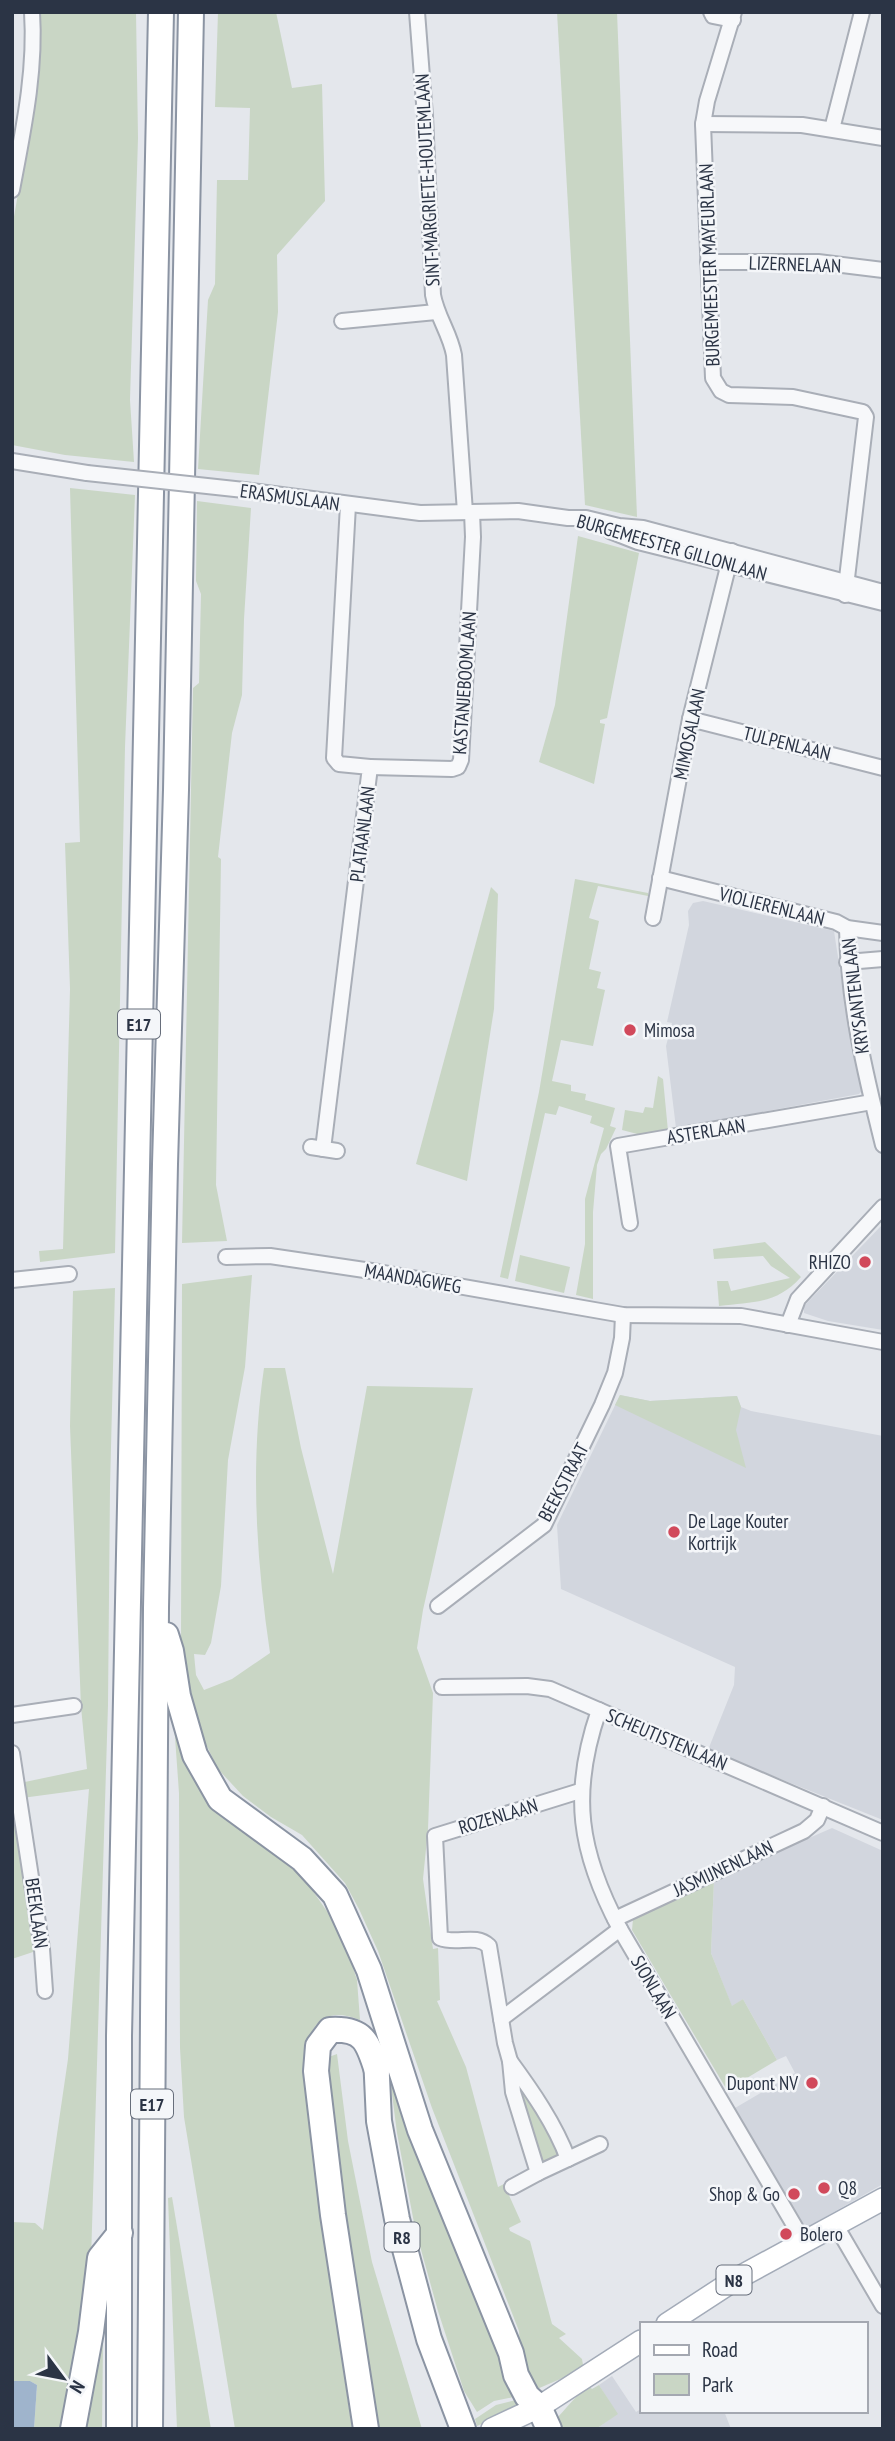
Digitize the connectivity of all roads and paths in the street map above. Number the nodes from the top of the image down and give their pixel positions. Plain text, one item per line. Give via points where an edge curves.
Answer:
1 (32, 12) edge
2 (161, 12) edge
3 (191, 12) edge
4 (417, 12) edge
5 (711, 12) edge
6 (862, 12) edge
7 (733, 16) edge
8 (703, 124) junction
9 (832, 129) junction
10 (883, 138) edge
11 (12, 190) edge
12 (708, 262) junction
13 (883, 270) edge
14 (436, 312) junction
15 (342, 321) dead end
16 (12, 461) edge
17 (348, 505) junction
18 (468, 512) junction
19 (568, 518) joint
20 (731, 558) junction
21 (846, 589) junction
22 (883, 592) edge
23 (883, 603) edge
24 (690, 719) junction
25 (370, 766) junction
26 (883, 768) edge
27 (660, 878) junction
28 (653, 918) dead end
29 (847, 928) junction
30 (883, 933) edge
31 (883, 959) edge
32 (847, 962) junction
33 (872, 1102) junction
34 (883, 1145) edge
35 (324, 1149) dead end
36 (883, 1207) edge
37 (630, 1223) dead end
38 (226, 1257) dead end
39 (69, 1274) dead end
40 (12, 1280) edge
41 (623, 1315) junction
42 (788, 1325) junction
43 (883, 1342) edge
44 (438, 1606) dead end
45 (156, 1608) junction
46 (442, 1686) dead end
47 (74, 1706) dead end
48 (599, 1710) junction
49 (12, 1715) edge
50 (12, 1753) edge
51 (580, 1791) junction
52 (822, 1806) junction
53 (883, 1833) edge
54 (617, 1924) junction
55 (369, 1970) junction
56 (45, 1991) dead end
57 (501, 2019) junction
58 (510, 2061) junction
59 (377, 2071) junction
60 (600, 2144) dead end
61 (568, 2159) junction
62 (538, 2173) junction
63 (512, 2187) dead end
64 (883, 2199) edge
65 (835, 2224) junction
66 (120, 2233) junction
67 (804, 2242) junction
68 (883, 2306) edge
69 (670, 2322) edge
70 (640, 2342) edge
71 (544, 2418) edge
72 (73, 2429) edge
73 (119, 2429) edge
74 (150, 2429) edge
75 (366, 2429) edge
76 (463, 2429) edge
77 (492, 2429) edge
78 (517, 2429) edge

1 - 11 street via 30,87
2 - 66 highway, E17 via 119,2022
3 - 45 highway, E17
4 - 14 street, SINT-MARGRIETE-HOUTEMLAAN
5 - 7 street, BURGEMEESTER MAYEURLAAN via 713,16
6 - 9 street
7 - 8 street, BURGEMEESTER MAYEURLAAN
8 - 9 street
8 - 12 street, BURGEMEESTER MAYEURLAAN
9 - 10 street
12 - 13 street, LIZERNELAAN via 818,262
12 - 21 street, BURGEMEESTER MAYEURLAAN via 713,378 721,391 841,405 866,417
14 - 15 street
14 - 18 street, SINT-MARGRIETE-HOUTEMLAAN via 454,355
16 - 17 street, ERASMUSLAAN, bridge
17 - 18 street, ERASMUSLAAN via 420,513
17 - 25 street, PLATAANLAAN via 334,758 340,764
18 - 19 street, ERASMUSLAAN via 518,511
18 - 25 street, KASTANJEBOOMLAAN via 473,537 461,760 452,769
19 - 20 street, BURGEMEESTER GILLONLAAN via 638,542
20 - 21 street, BURGEMEESTER GILLONLAAN
20 - 24 street, MIMOSALAAN
21 - 22 street, BURGEMEESTER GILLONLAAN
21 - 23 street, BURGEMEESTER GILLONLAAN
24 - 26 street, TULPENLAAN
24 - 27 street, MIMOSALAAN
25 - 35 street, PLATAANLAAN
27 - 28 street, MIMOSALAAN
27 - 29 street, VIOLIERENLAAN
29 - 30 street, VIOLIERENLAAN
29 - 32 street, KRYSANTENLAAN
31 - 32 street
32 - 33 street, KRYSANTENLAAN
33 - 34 street, KRYSANTENLAAN
33 - 37 street, ASTERLAAN via 618,1146
36 - 42 street via 798,1298
38 - 41 street, MAANDAGWEG via 270,1256
39 - 40 street
41 - 42 street via 732,1316
41 - 44 street, BEEKSTRAAT via 615,1373 544,1525
42 - 43 street
45 - 55 highway via 195,1755 220,1799 302,1859 335,1895
45 - 74 highway, E17
46 - 48 street, SCHEUTISTENLAAN via 547,1688
47 - 49 street
48 - 51 street, SIONLAAN
48 - 52 street, SCHEUTISTENLAAN
50 - 56 street, BEEKLAAN
51 - 54 street, SIONLAAN via 589,1857
51 - 57 street, ROZENLAAN via 435,1836 440,1938 479,1939 489,1945
52 - 53 street, SCHEUTISTENLAAN
52 - 54 street, JASMIJNENLAAN via 817,1820 804,1831
54 - 57 street, JASMIJNENLAAN
54 - 67 street, SIONLAAN
55 - 59 highway
55 - 71 highway via 420,2130 516,2375
57 - 58 street, ROZENLAAN
58 - 61 street, ROZENLAAN
58 - 62 street, ROZENLAAN via 513,2092
59 - 75 highway via 369,2046 357,2032 330,2030 318,2046 316,2071 333,2215
59 - 76 highway, R8 via 379,2121 397,2219 429,2339
60 - 61 street
61 - 62 street
62 - 63 street
64 - 65 main road, N8
65 - 67 main road, N8
65 - 68 street
66 - 72 highway via 100,2258
66 - 73 highway, E17
67 - 69 main road, N8
70 - 71 main road
71 - 77 main road
71 - 78 main road

